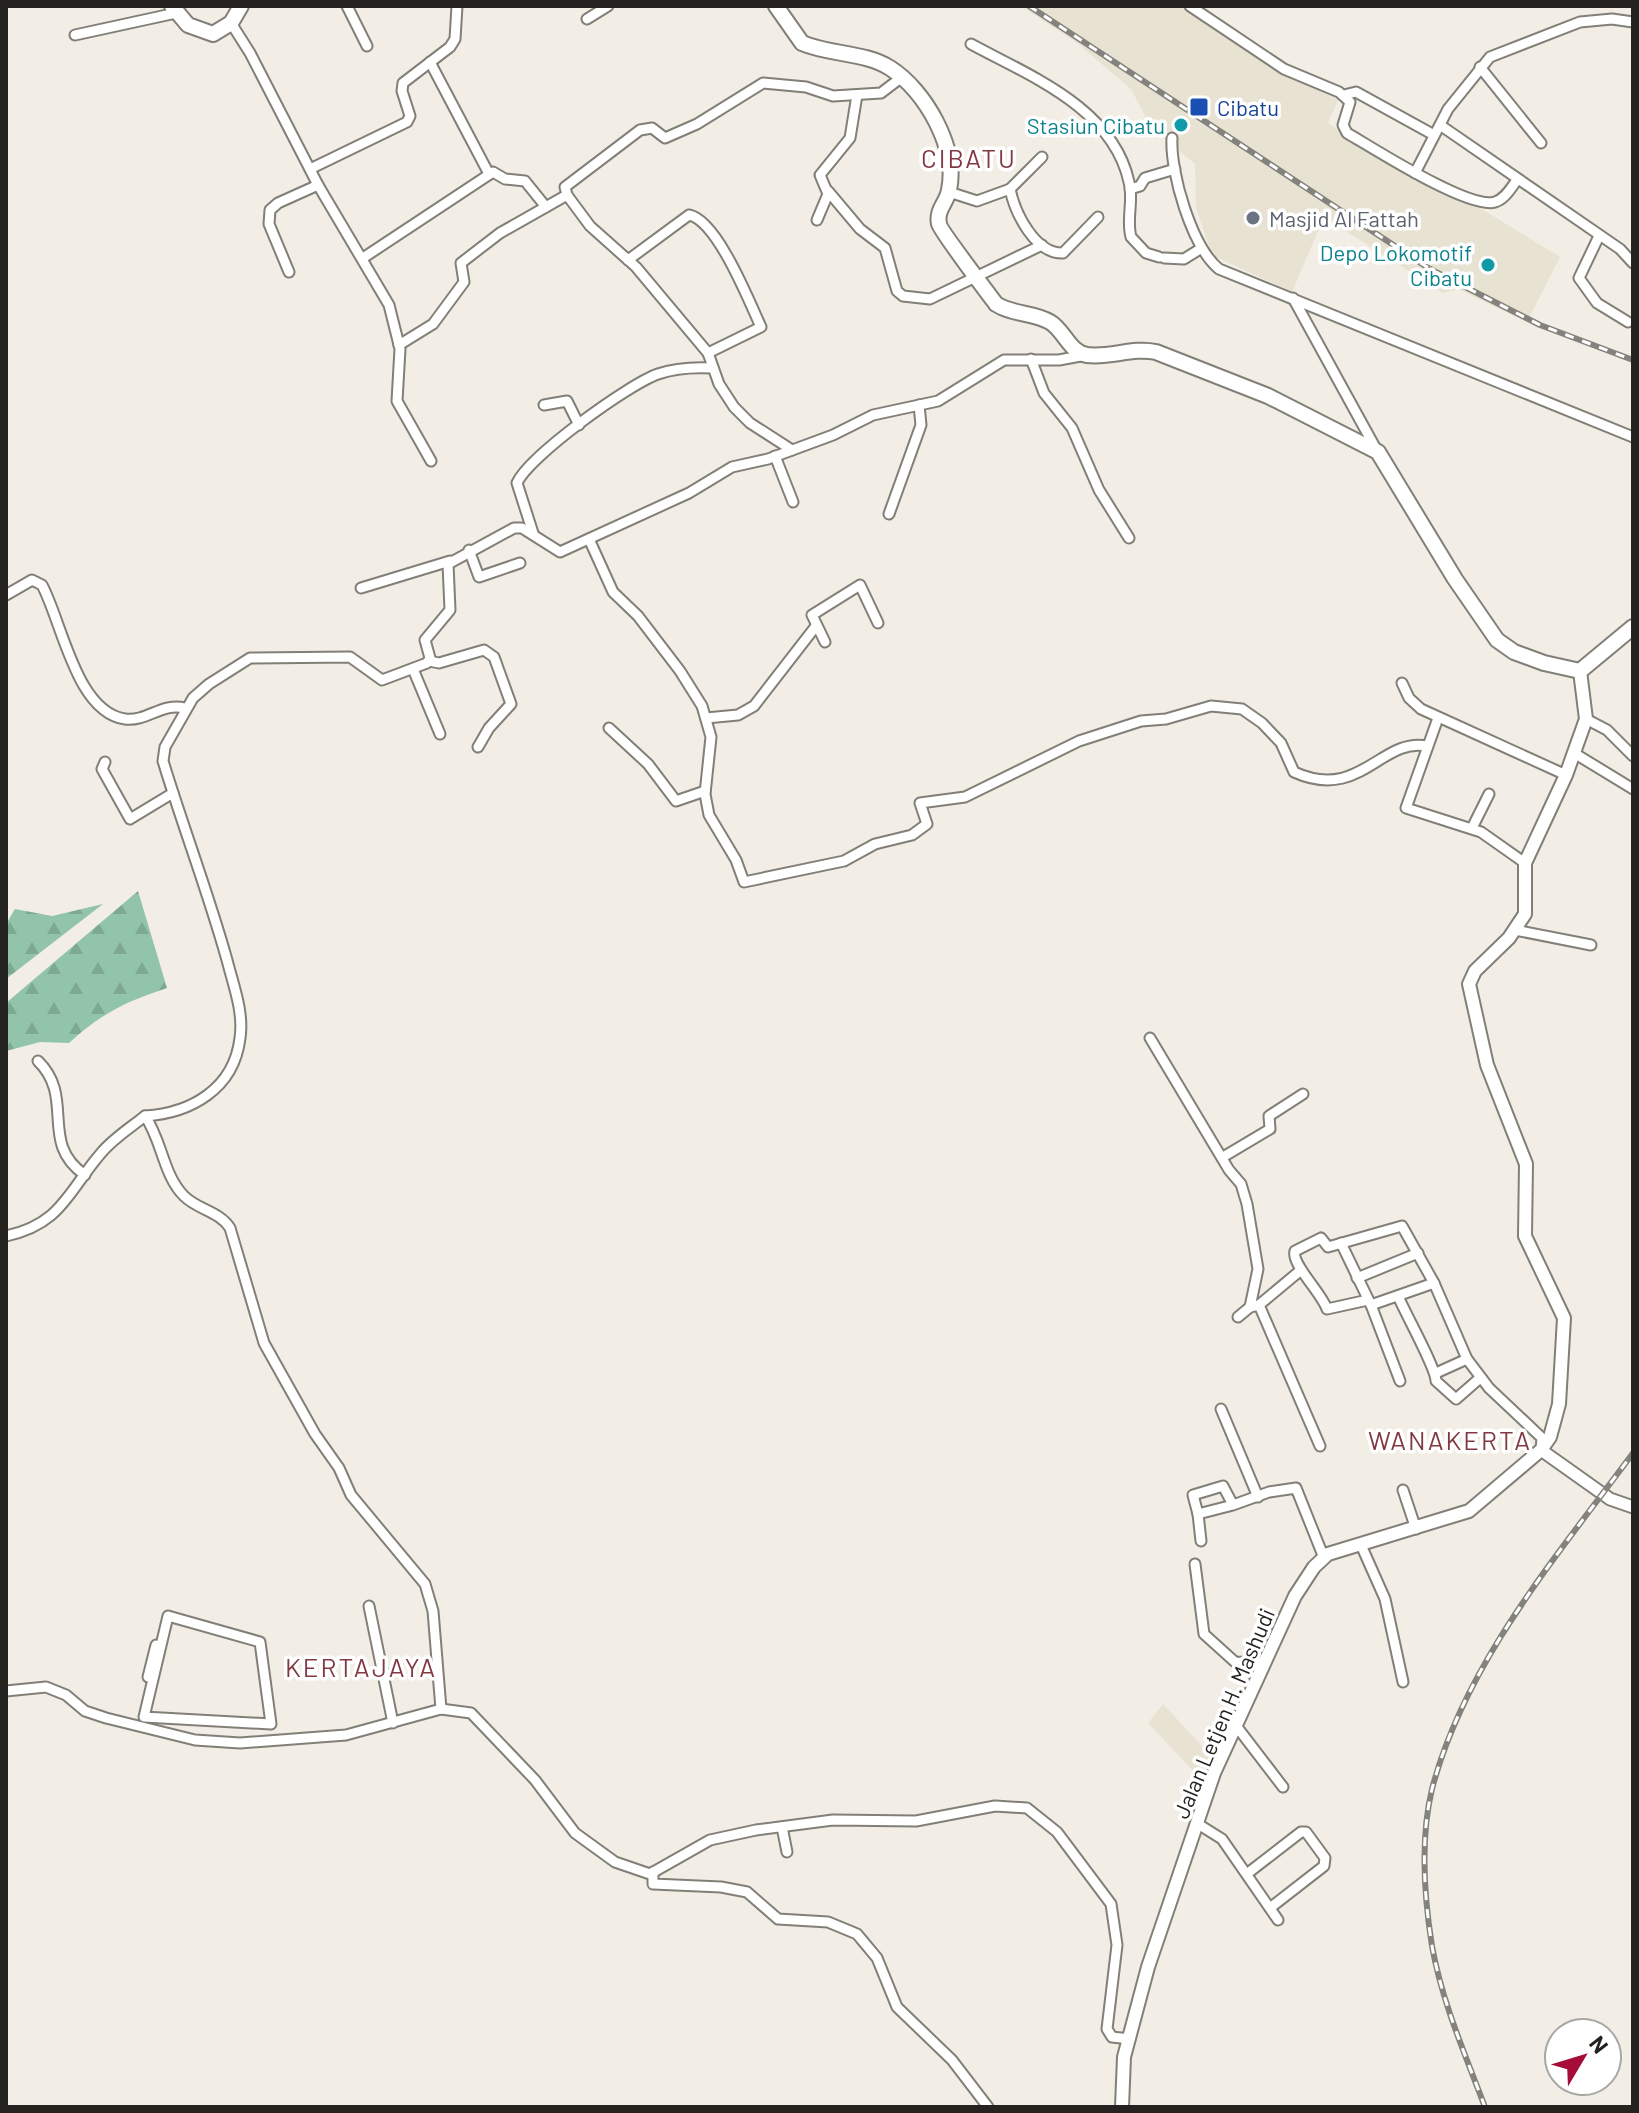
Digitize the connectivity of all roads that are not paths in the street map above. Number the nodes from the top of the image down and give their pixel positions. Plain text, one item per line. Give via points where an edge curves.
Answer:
1 (241, 6) edge
2 (347, 6) edge
3 (457, 6) edge
4 (608, 6) edge
5 (776, 6) edge
6 (1190, 6) edge
7 (175, 8) edge
8 (587, 19) dead end
9 (1633, 22) edge
10 (231, 23) junction
11 (75, 35) dead end
12 (971, 44) dead end
13 (367, 46) dead end
14 (430, 62) junction
15 (1480, 67) junction
16 (902, 77) junction
17 (857, 95) junction
18 (1344, 95) junction
19 (1440, 125) junction
20 (1434, 135) junction
21 (1172, 138) dead end
22 (1541, 143) dead end
23 (1042, 157) dead end
24 (310, 169) junction
25 (1175, 169) junction
26 (1415, 173) junction
27 (489, 174) junction
28 (1517, 180) junction
29 (318, 185) junction
30 (1010, 189) junction
31 (1130, 189) junction
32 (828, 191) junction
33 (949, 192) junction
34 (567, 195) junction
35 (546, 207) junction
36 (1098, 217) dead end
37 (817, 220) dead end
38 (1599, 236) junction
39 (1042, 245) junction
40 (1200, 249) junction
41 (363, 258) junction
42 (628, 260) junction
43 (1633, 263) edge
44 (289, 272) dead end
45 (979, 277) junction
46 (1293, 298) junction
47 (1628, 322) dead end
48 (399, 345) junction
49 (708, 353) junction
50 (1086, 355) junction
51 (1031, 359) junction
52 (713, 368) junction
53 (544, 405) dead end
54 (919, 405) junction
55 (579, 425) junction
56 (1633, 437) edge
57 (792, 450) junction
58 (1378, 452) junction
59 (775, 456) junction
60 (431, 461) dead end
61 (793, 502) dead end
62 (889, 514) dead end
63 (534, 536) junction
64 (1129, 538) dead end
65 (589, 539) junction
66 (469, 550) junction
67 (450, 561) junction
68 (520, 563) dead end
69 (361, 588) dead end
70 (6, 595) edge
71 (878, 623) dead end
72 (816, 626) junction
73 (1633, 627) edge
74 (825, 642) dead end
75 (429, 661) junction
76 (413, 669) junction
77 (1580, 671) junction
78 (1402, 683) dead end
79 (185, 708) junction
80 (706, 718) junction
81 (1438, 718) junction
82 (1586, 719) junction
83 (609, 728) dead end
84 (440, 734) dead end
85 (1427, 746) junction
86 (478, 747) dead end
87 (1574, 753) junction
88 (1633, 756) edge
89 (105, 762) dead end
90 (1566, 775) junction
91 (1633, 789) edge
92 (705, 791) junction
93 (173, 793) junction
94 (1489, 794) dead end
95 (1472, 828) junction
96 (1525, 863) junction
97 (1515, 930) junction
98 (1591, 945) dead end
99 (1150, 1038) dead end
100 (38, 1061) dead end
101 (1303, 1094) dead end
102 (145, 1116) junction
103 (1223, 1157) junction
104 (85, 1175) junction
105 (6, 1236) edge
106 (1341, 1243) junction
107 (1418, 1253) junction
108 (1301, 1270) junction
109 (1357, 1278) junction
110 (1434, 1283) junction
111 (1398, 1296) junction
112 (1370, 1302) junction
113 (1254, 1306) junction
114 (1238, 1317) dead end
115 (1467, 1359) junction
116 (1436, 1373) junction
117 (1480, 1378) junction
118 (1400, 1381) dead end
119 (1221, 1409) dead end
120 (1320, 1446) dead end
121 (1541, 1450) junction
122 (1403, 1490) dead end
123 (1258, 1497) junction
124 (1233, 1505) junction
125 (1633, 1507) edge
126 (1198, 1514) junction
127 (1416, 1529) junction
128 (1201, 1541) dead end
129 (1361, 1545) junction
130 (1324, 1558) junction
131 (1195, 1564) dead end
132 (369, 1606) dead end
133 (1262, 1663) junction
134 (1403, 1682) dead end
135 (6, 1691) edge
136 (441, 1709) junction
137 (144, 1717) junction
138 (393, 1723) junction
139 (1237, 1727) junction
140 (143, 1729) junction
141 (1283, 1787) dead end
142 (1198, 1824) junction
143 (782, 1827) junction
144 (787, 1852) dead end
145 (1248, 1873) junction
146 (653, 1877) junction
147 (1270, 1908) junction
148 (1278, 1920) dead end
149 (1130, 2039) junction
150 (988, 2107) edge
151 (1122, 2107) edge

1 - 10 main road
2 - 13 street
3 - 14 street via 455,39
4 - 8 street
5 - 16 main road via 802,43 882,63
6 - 18 street via 1295,76
7 - 10 main road via 188,25 213,34
7 - 11 street
9 - 15 street via 1580,22 1495,54
10 - 24 street
12 - 31 street via 1075,103 1118,151
14 - 24 street via 403,83 407,122
14 - 27 street
15 - 19 street
15 - 22 street
16 - 17 street via 881,93
16 - 33 main road via 939,125
17 - 32 street via 848,143 820,175
17 - 34 street via 827,96 806,87 763,83 680,132 662,138 648,127 627,137 568,182
18 - 20 street via 1356,92
18 - 26 street via 1350,102 1343,125 1347,133
19 - 20 street
19 - 28 street
20 - 26 street
21 - 25 street
23 - 30 street
24 - 29 street
25 - 31 street
25 - 40 street
26 - 28 street via 1489,203 1501,200
27 - 35 street via 525,181
27 - 41 street
28 - 38 street
29 - 41 street
29 - 44 street via 270,210 269,224
30 - 33 street via 977,201
30 - 39 street via 1021,217
31 - 40 street via 1131,237 1141,249 1162,258 1184,259
32 - 37 street
32 - 45 street via 860,229 885,248 899,294 930,299
33 - 45 main road via 940,206 939,225
34 - 35 street
34 - 42 street via 598,234
35 - 48 street via 461,263 466,280 433,324
36 - 39 street via 1063,253
38 - 43 street
38 - 47 street via 1579,278 1597,303
39 - 45 street
40 - 46 street via 1229,276
41 - 48 street via 389,305
42 - 49 street
42 - 49 street via 689,215 704,225 761,327
45 - 50 main road via 996,304 1052,323
46 - 56 street
46 - 58 street
48 - 60 street via 397,401
49 - 52 street
50 - 51 street
50 - 58 main road via 1156,352 1268,396
51 - 54 street via 1004,360 938,401
51 - 64 street via 1044,393 1072,428 1099,490
52 - 55 street via 656,374
52 - 57 street via 741,416
53 - 55 street via 567,401
54 - 57 street via 873,415
54 - 62 street via 921,425
55 - 63 street via 518,479 518,496
57 - 59 street
58 - 77 main road via 1497,640 1514,652
59 - 61 street
59 - 65 street via 732,467
63 - 65 street via 560,552
63 - 66 street via 514,528
65 - 80 street via 613,592 680,671
66 - 67 street
66 - 68 street via 479,577
67 - 69 street
67 - 75 street via 450,610 425,640
70 - 79 street via 32,580 42,585 77,675 107,711 135,719 166,706
71 - 72 street via 862,585 812,615
72 - 74 street
72 - 80 street via 754,706 738,715
73 - 77 main road
75 - 76 street
75 - 86 street via 484,650 494,657 511,704
76 - 79 street via 382,680 350,657 259,656 209,684
76 - 84 street
77 - 82 main road
78 - 81 street via 1414,703
79 - 93 street via 163,753
80 - 92 street via 711,748
81 - 85 street
81 - 90 street
82 - 87 main road
82 - 88 street via 1607,730
83 - 92 street via 648,764 676,801
85 - 92 street via 1411,744 1357,775 1323,779 1294,772 1281,743 1242,709 1222,705 1189,710 1079,741 965,797 920,803 927,824 908,837 875,844 844,861 744,882 711,821
85 - 95 street via 1406,808
87 - 90 main road
87 - 91 street
89 - 93 street via 102,769 130,819
90 - 96 main road
93 - 102 street via 211,903 238,1006 241,1038 234,1059 202,1102
94 - 95 street
95 - 96 street
96 - 97 main road via 1527,905
97 - 98 street
97 - 121 main road via 1469,984 1491,1077 1526,1164 1525,1236 1564,1318 1559,1404
99 - 103 street
100 - 104 street via 54,1086 65,1158
101 - 103 street via 1267,1117 1270,1129
102 - 104 street via 117,1137
102 - 136 street via 182,1195 230,1228 264,1343 351,1495 425,1584 433,1611
103 - 113 street via 1247,1204 1258,1269
104 - 105 street via 62,1207 38,1227
106 - 107 street via 1402,1226
106 - 108 street via 1328,1247 1321,1238 1304,1244 1293,1257
106 - 109 street
107 - 109 street
107 - 110 street
108 - 112 street via 1327,1309
108 - 113 street
109 - 112 street
110 - 111 street
110 - 115 street
111 - 112 street
111 - 116 street
112 - 118 street
113 - 114 street
113 - 120 street
115 - 116 street
115 - 117 street
116 - 117 street via 1436,1381 1456,1399
117 - 121 street via 1542,1438
119 - 123 street
121 - 125 street via 1610,1499
121 - 127 main road via 1469,1511
122 - 127 street
123 - 124 street
123 - 130 street via 1296,1488
124 - 126 street
124 - 126 street via 1223,1486 1193,1495
126 - 128 street
127 - 129 main road
129 - 130 main road
129 - 134 street via 1385,1599
130 - 133 main road, Jalan Letjen H. Mashudi via 1295,1596
131 - 133 street via 1204,1634 1235,1662
132 - 138 street
133 - 139 main road, Jalan Letjen H. Mashudi
135 - 140 street via 46,1687 85,1711
136 - 138 street
136 - 146 street via 477,1717 575,1833 615,1862
137 - 137 street via 151,1658 168,1616 260,1642 271,1724
137 - 140 street
138 - 140 street via 346,1735 240,1743
139 - 141 street
139 - 142 main road, Jalan Letjen H. Mashudi via 1214,1773
142 - 145 street via 1222,1839
142 - 149 main road, Jalan Letjen H. Mashudi via 1148,1967
143 - 144 street
143 - 146 street via 710,1840
143 - 149 street via 833,1820 916,1821 1013,1805 1038,1815 1111,1904 1117,1945 1107,2029 1112,2037
145 - 147 street
145 - 147 street via 1301,1832 1325,1858 1324,1866
146 - 150 street via 735,1889 754,1896 778,1919 828,1922 857,1934 877,1958 897,2007 952,2060
147 - 148 street
149 - 151 main road, Jalan Letjen H. Mashudi via 1121,2080

